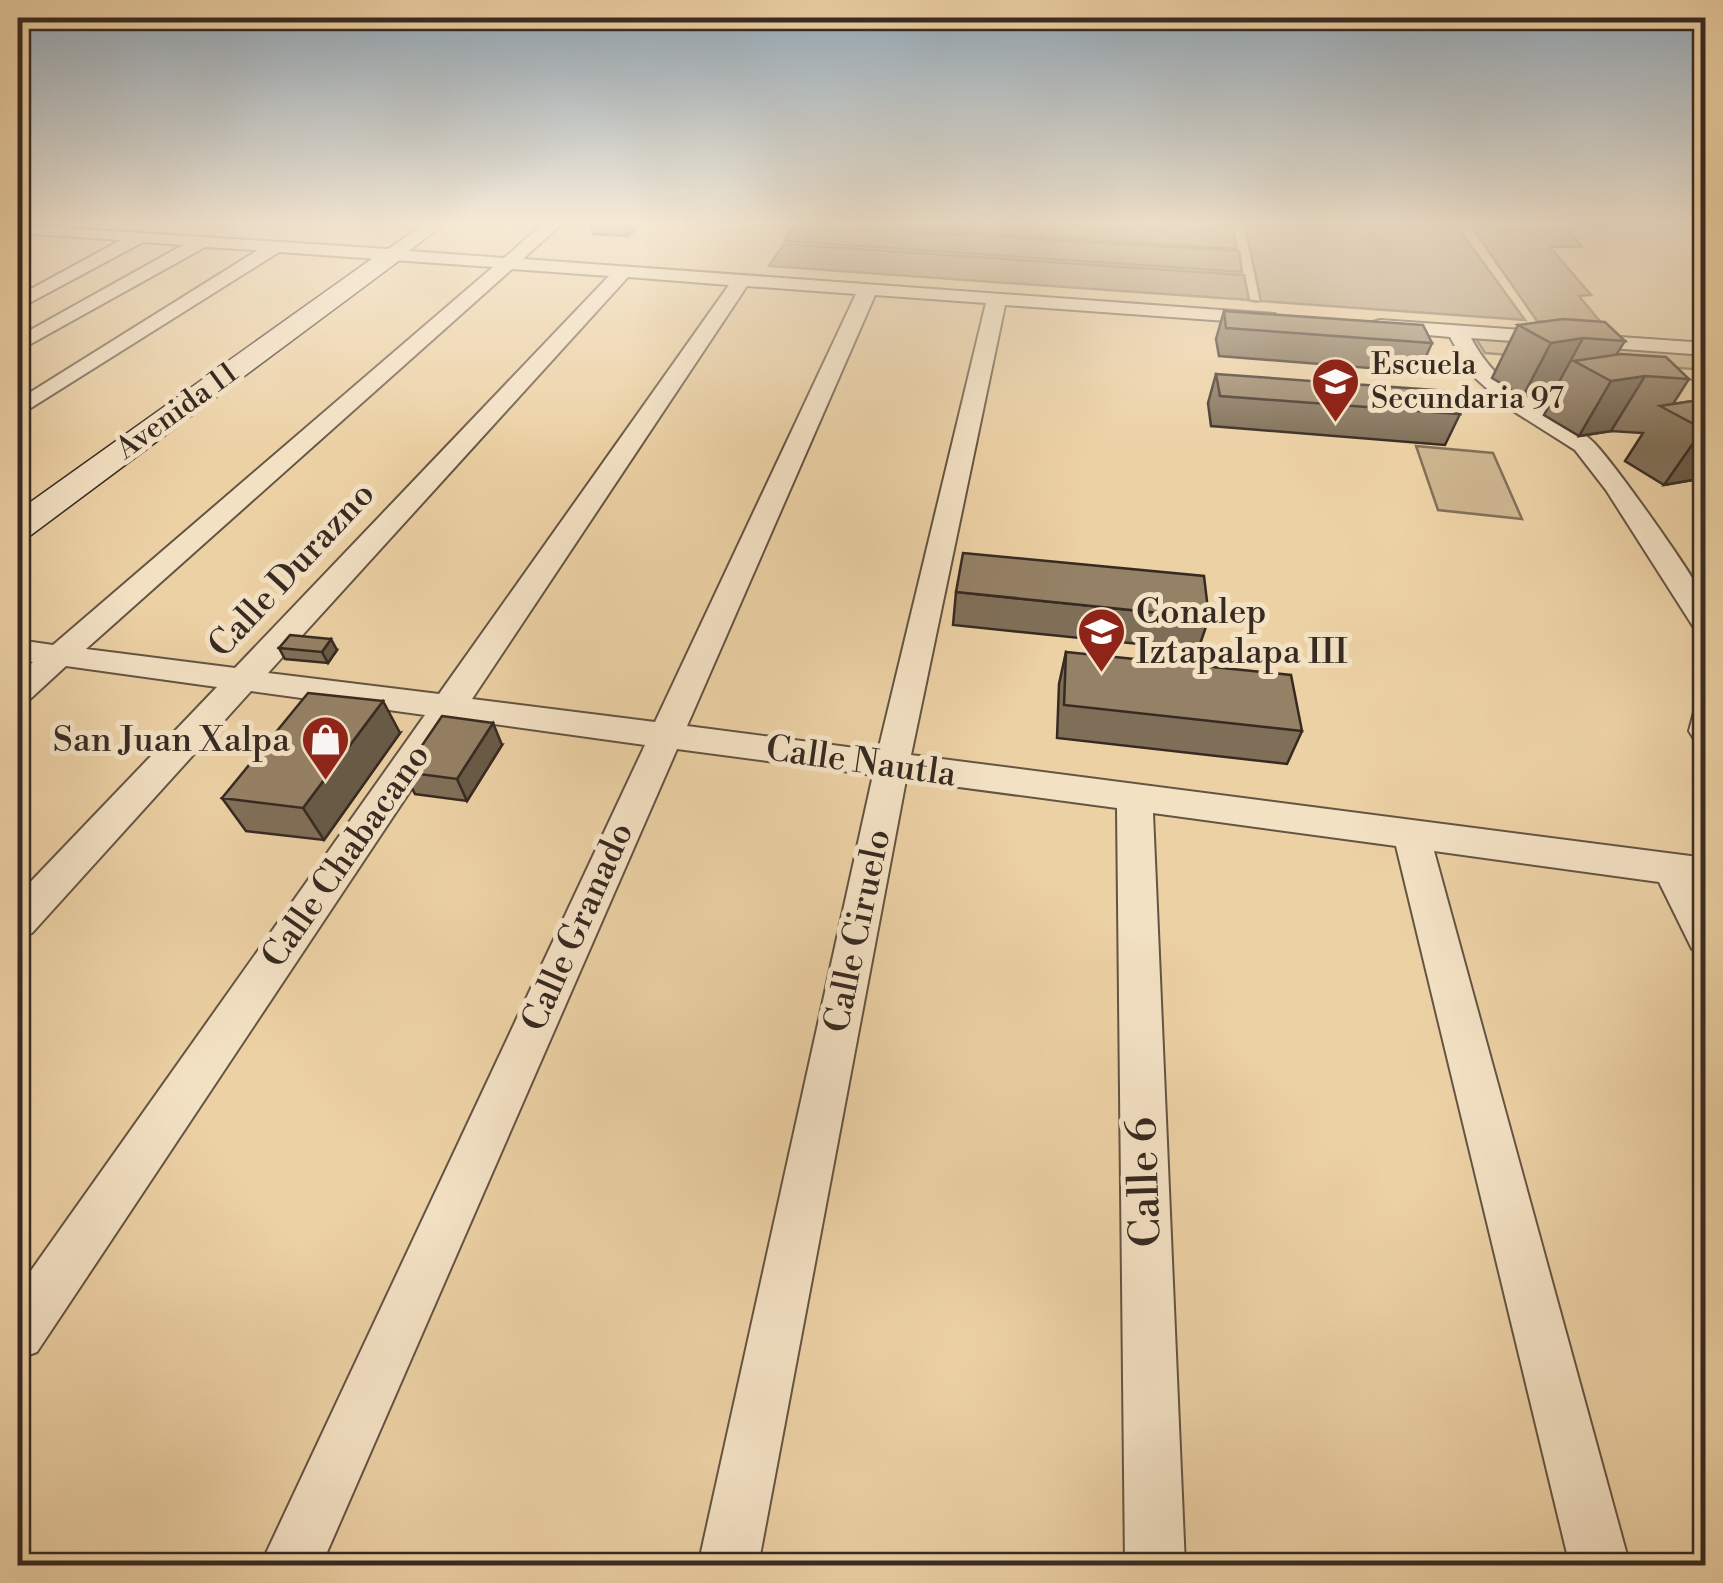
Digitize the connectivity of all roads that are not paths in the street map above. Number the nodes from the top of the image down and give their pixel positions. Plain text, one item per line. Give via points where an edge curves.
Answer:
1 (996, 298) edge
2 (100, 299) edge
3 (193, 299) edge
4 (331, 299) edge
5 (465, 299) edge
6 (598, 299) edge
7 (729, 299) edge
8 (863, 299) edge
9 (1008, 299) edge
10 (1284, 319) edge
11 (1361, 324) edge
12 (1457, 331) junction
13 (18, 345) edge
14 (1706, 349) edge
15 (18, 409) edge
16 (18, 526) edge
17 (1706, 624) edge
18 (18, 650) edge
19 (60, 655) junction
20 (241, 679) junction
21 (18, 692) edge
22 (449, 707) junction
23 (1706, 720) edge
24 (1706, 731) edge
25 (664, 735) junction
26 (892, 766) junction
27 (1134, 798) junction
28 (1411, 834) junction
29 (1689, 871) edge
30 (18, 921) edge
31 (1706, 937) edge
32 (18, 1334) edge
33 (290, 1566) edge
34 (728, 1566) edge
35 (1155, 1566) edge
36 (1600, 1566) edge

1 - 26 street, Calle Ciruelo
2 - 13 street
3 - 15 street
4 - 16 street, Avenida 11
5 - 19 street
6 - 20 street, Calle Durazno
7 - 22 street, Calle Chabacano
8 - 25 street, Calle Granado
9 - 10 street
11 - 12 street
12 - 14 street
12 - 17 street via 1477,369 1583,445
18 - 19 street, Calle Nautla
19 - 20 street, Calle Nautla
19 - 21 street
20 - 22 street, Calle Nautla
20 - 30 street, Calle Durazno
22 - 25 street, Calle Nautla
22 - 32 street, Calle Chabacano
23 - 24 street
25 - 26 street, Calle Nautla
25 - 33 street, Calle Granado
26 - 27 street, Calle Nautla
26 - 34 street, Calle Ciruelo
27 - 28 street, Calle Nautla
27 - 35 street, Calle 6
28 - 29 street, Calle Nautla
28 - 36 street
29 - 31 street

